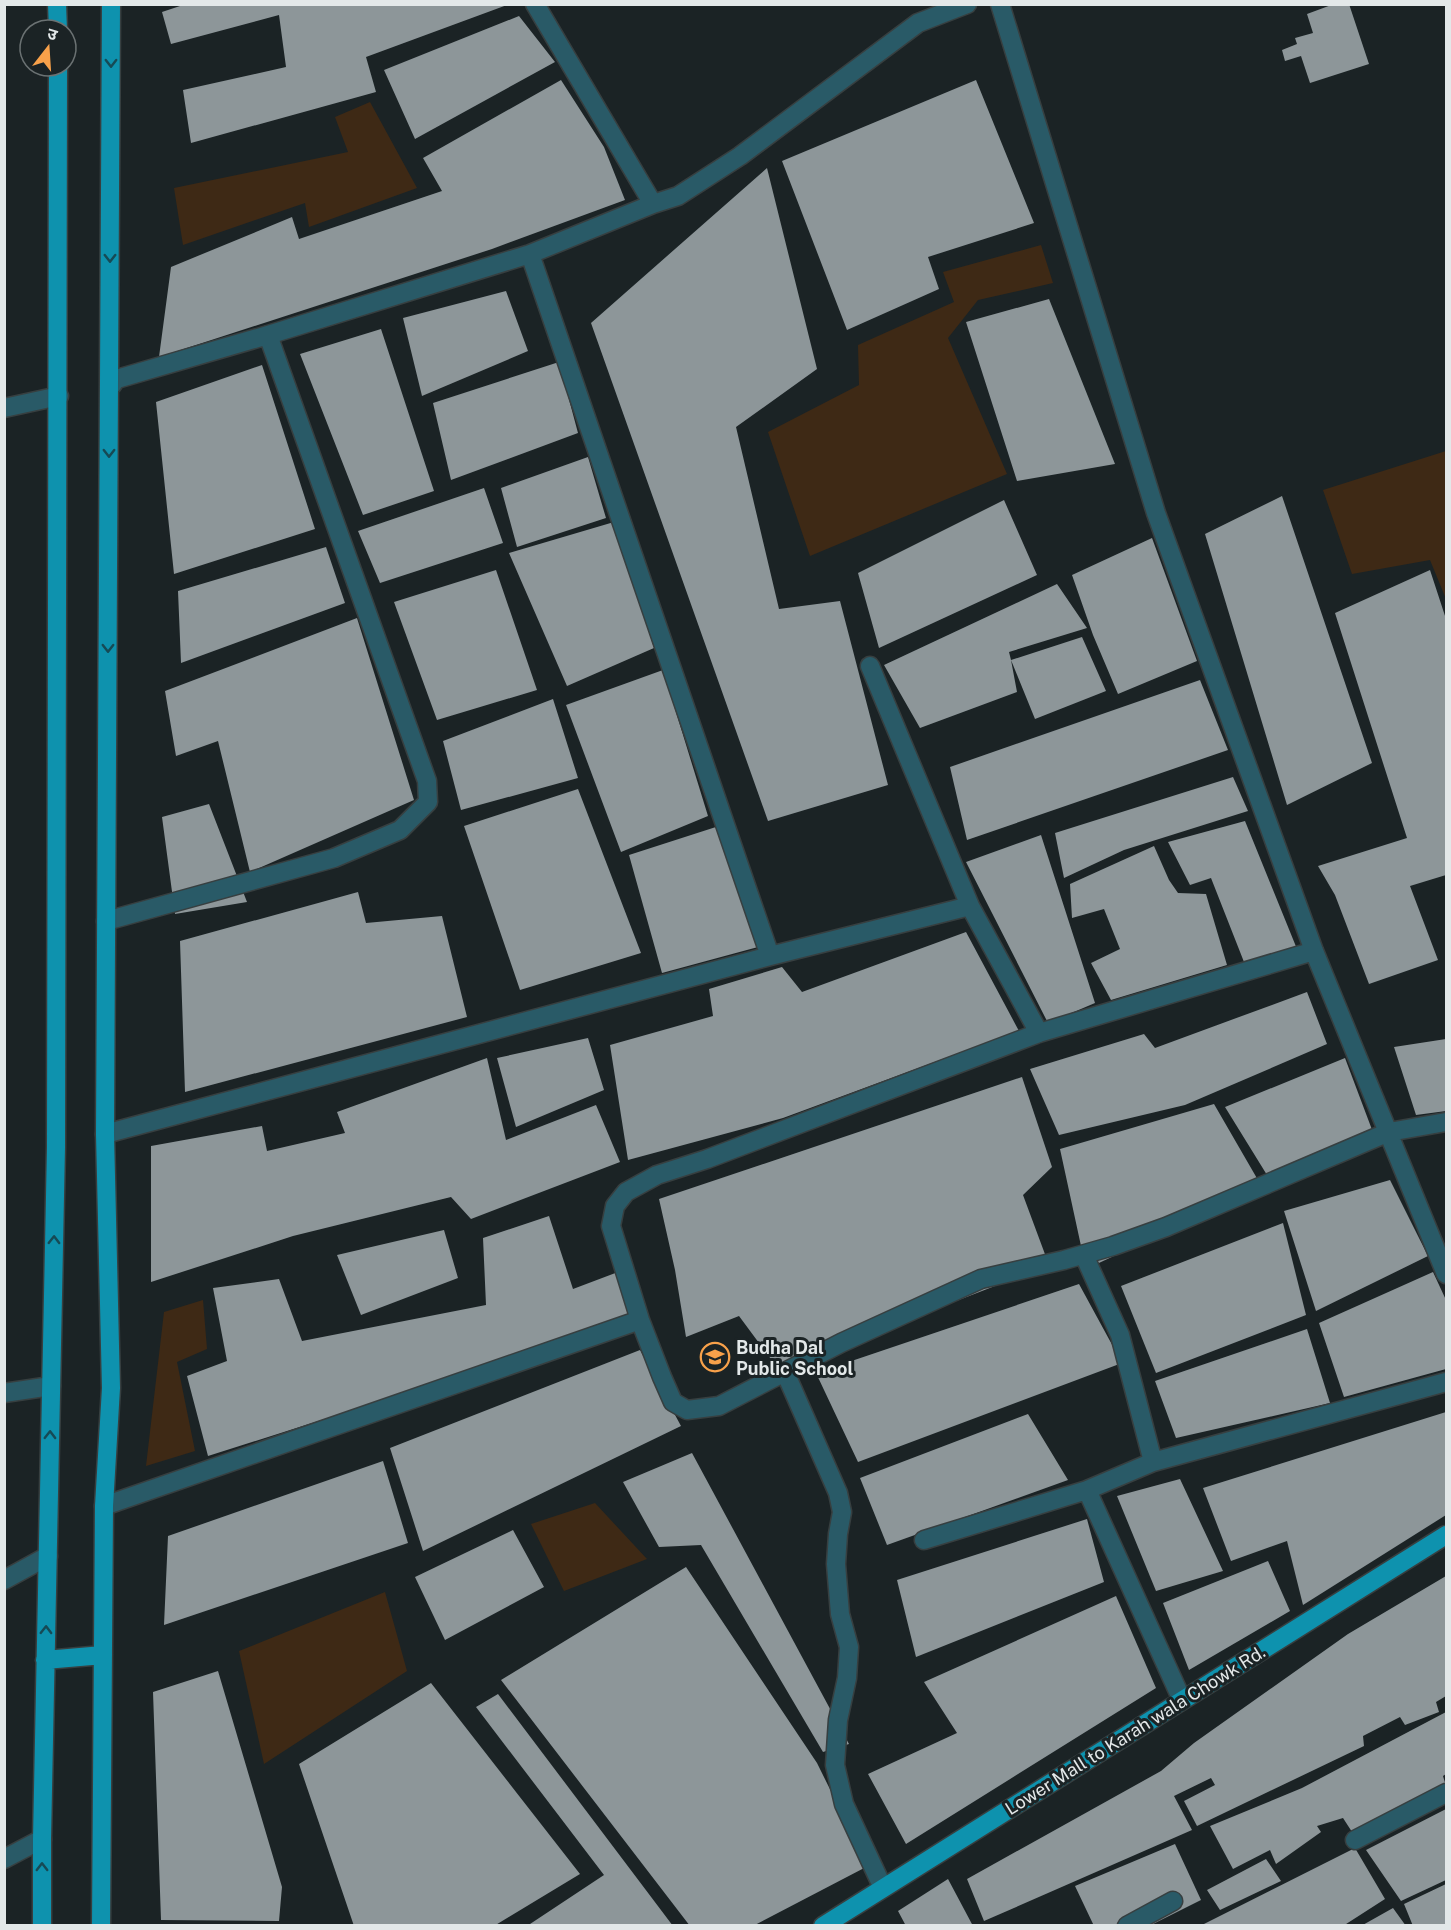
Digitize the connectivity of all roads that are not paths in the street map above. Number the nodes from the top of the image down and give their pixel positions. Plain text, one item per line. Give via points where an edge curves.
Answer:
1 (111, 4) edge
2 (535, 4) edge
3 (967, 4) edge
4 (1000, 4) edge
5 (58, 78) edge
6 (653, 204) junction
7 (530, 254) junction
8 (268, 334) junction
9 (111, 382) junction
10 (59, 396) junction
11 (4, 408) edge
12 (870, 666) dead end
13 (970, 906) junction
14 (106, 921) junction
15 (1314, 951) junction
16 (770, 956) junction
17 (1039, 1033) junction
18 (1446, 1122) edge
19 (1389, 1132) junction
20 (105, 1134) junction
21 (1083, 1255) junction
22 (1446, 1274) edge
23 (640, 1320) junction
24 (785, 1372) junction
25 (1446, 1382) edge
26 (51, 1386) junction
27 (4, 1393) edge
28 (1154, 1462) junction
29 (1086, 1490) junction
30 (104, 1506) junction
31 (1446, 1535) edge
32 (924, 1540) dead end
33 (48, 1556) junction
34 (4, 1580) edge
35 (103, 1655) junction
36 (45, 1660) junction
37 (1182, 1701) junction
38 (1446, 1792) edge
39 (42, 1839) junction
40 (1354, 1840) dead end
41 (4, 1859) edge
42 (883, 1888) junction
43 (1173, 1901) dead end
44 (42, 1926) edge
45 (101, 1926) edge
46 (823, 1926) edge
47 (1127, 1926) edge

1 -> 9 main road
2 - 6 street
3 - 6 street via 918,23 732,162 678,196
4 - 15 street via 1156,513
5 - 10 main road
6 - 7 street
7 - 8 street
7 - 16 street
8 - 9 street
8 - 14 street via 427,781 428,802 400,830 334,858
9 -> 14 main road
10 - 11 street
26 -> 10 main road via 56,1147
12 - 13 street
13 - 16 street
13 - 17 street
14 - 20 main road
15 - 17 street
15 - 19 street
16 - 20 street
17 - 23 street via 657,1175 626,1192 615,1206 611,1226
18 - 19 street
19 - 21 street via 1166,1227
19 - 22 street
20 - 30 main road via 111,1388
21 - 24 street via 981,1279
21 - 28 street via 1120,1335
23 - 24 street via 674,1402 687,1410 718,1406
23 - 30 street
24 - 42 street via 838,1493 842,1512 836,1564 840,1614 849,1647 835,1765 844,1804
25 - 28 street
26 - 27 street
33 -> 26 main road
28 - 29 street
29 - 32 street
29 - 37 street
30 - 35 main road
31 - 37 main road, Lower Mall to Karah wala Chowk Rd.
33 - 34 street
36 -> 33 main road
35 - 36 main road
35 - 45 main road
36 - 39 main road
37 - 42 main road, Lower Mall to Karah wala Chowk Rd.
38 - 40 street
39 - 41 street
44 -> 39 main road
42 - 46 main road, Lower Mall to Karah wala Chowk Rd.
43 - 47 street

